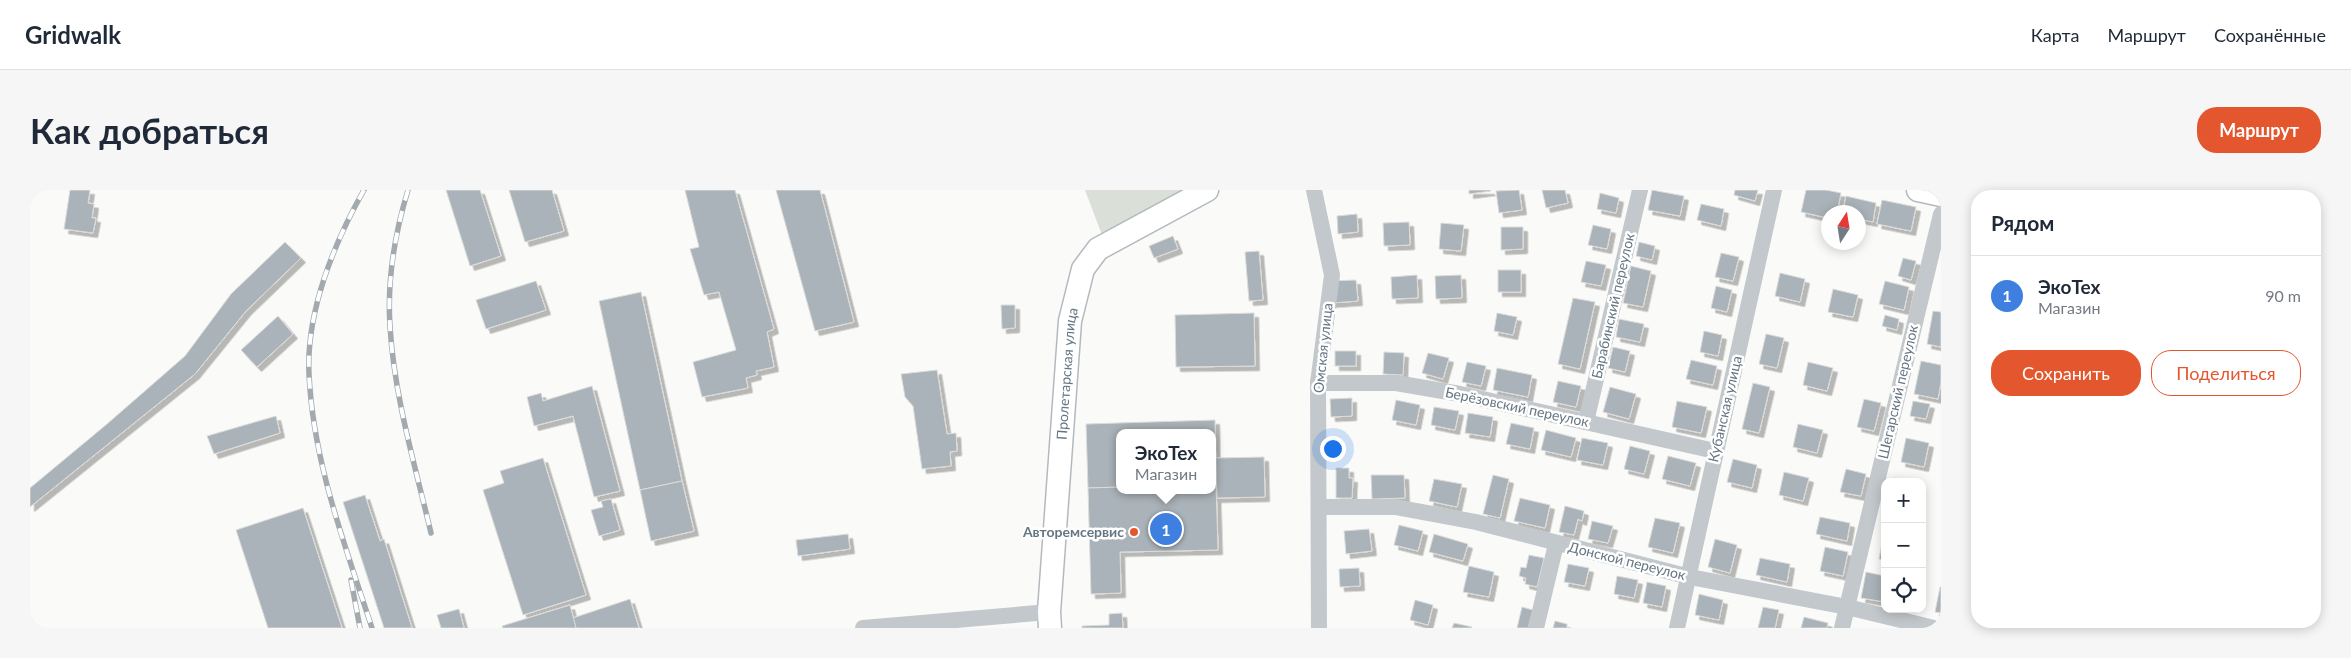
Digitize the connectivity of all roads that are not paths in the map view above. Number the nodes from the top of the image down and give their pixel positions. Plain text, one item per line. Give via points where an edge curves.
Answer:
1 (1207, 190) edge
2 (1314, 190) edge
3 (1640, 190) edge
4 (1774, 190) edge
5 (1918, 190) edge
6 (1941, 195) edge
7 (1941, 214) edge
8 (1318, 383) junction
9 (1586, 422) junction
10 (1715, 451) junction
11 (1319, 507) junction
12 (1556, 544) junction
13 (1690, 577) junction
14 (1847, 607) junction
15 (1050, 620) edge
16 (864, 628) edge
17 (1319, 628) edge
18 (1536, 628) edge
19 (1677, 628) edge
20 (1842, 628) edge
21 (1934, 628) edge

1 - 15 street, Пролетарская улица via 1098,249 1083,269 1070,321
2 - 8 street, Омская улица via 1332,276
3 - 9 street, Барабинский переулок
4 - 10 street, Кубанская улица
5 - 6 street
7 - 14 street, Шегарский переулок
8 - 9 street, Берёзовский переулок via 1396,383
8 - 11 street, Омская улица
9 - 10 street, Берёзовский переулок
10 - 13 street, Кубанская улица
11 - 12 street, Донской переулок via 1395,507 1476,522
11 - 17 street, Омская улица
12 - 13 street, Донской переулок
12 - 18 street
13 - 14 street, Донской переулок
13 - 19 street, Кубанская улица
14 - 20 street, Шегарский переулок
14 - 21 street, Донской переулок
15 - 16 street

